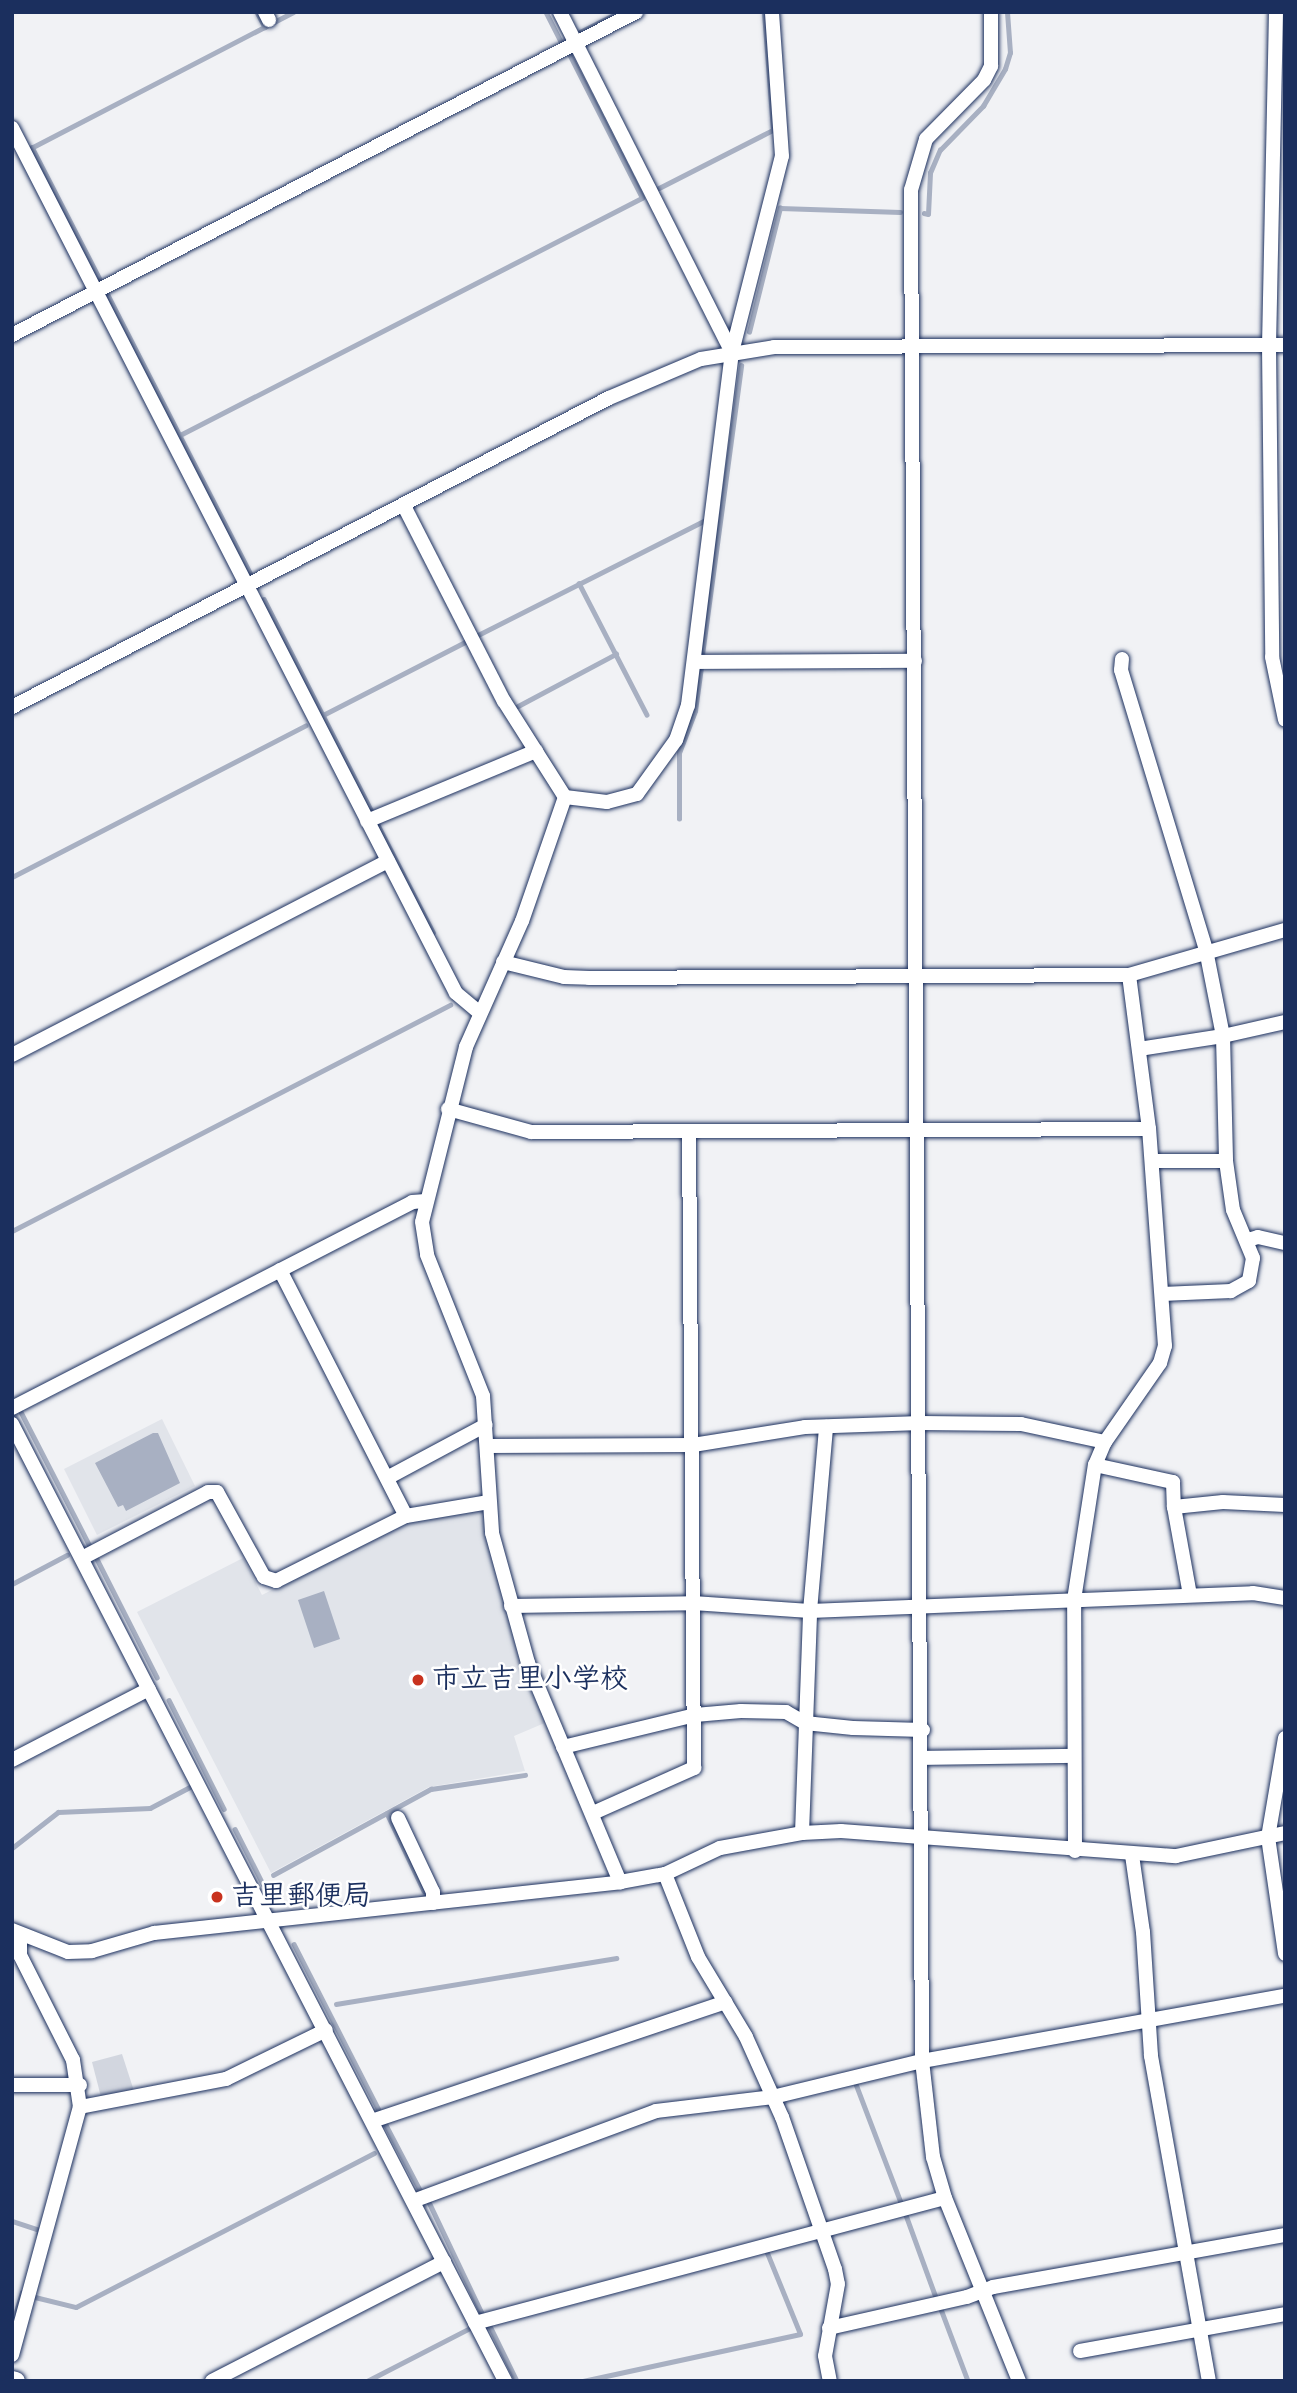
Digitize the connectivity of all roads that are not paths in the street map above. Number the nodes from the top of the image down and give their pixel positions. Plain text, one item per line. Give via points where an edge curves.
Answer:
1 (560, 12) edge
2 (636, 12) edge
3 (772, 12) edge
4 (991, 12) edge
5 (1276, 12) edge
6 (576, 44) junction
7 (12, 128) edge
8 (97, 291) junction
9 (12, 335) edge
10 (1269, 345) junction
11 (1285, 345) edge
12 (912, 346) junction
13 (732, 352) junction
14 (404, 506) junction
15 (247, 586) junction
16 (1278, 605) edge
17 (1122, 659) dead end
18 (915, 661) junction
19 (694, 662) junction
20 (12, 707) edge
21 (1285, 720) edge
22 (536, 751) junction
23 (565, 797) junction
24 (367, 821) junction
25 (387, 861) junction
26 (1285, 930) edge
27 (1206, 950) junction
28 (503, 962) junction
29 (1129, 975) junction
30 (918, 976) junction
31 (480, 1013) junction
32 (1285, 1022) edge
33 (1223, 1036) junction
34 (1139, 1049) junction
35 (12, 1055) edge
36 (448, 1109) junction
37 (1149, 1129) junction
38 (918, 1131) junction
39 (689, 1132) junction
40 (1152, 1161) junction
41 (1226, 1161) junction
42 (426, 1201) junction
43 (1248, 1240) junction
44 (1285, 1243) edge
45 (280, 1270) junction
46 (1163, 1294) junction
47 (12, 1408) edge
48 (921, 1423) junction
49 (12, 1424) edge
50 (485, 1425) junction
51 (826, 1427) junction
52 (1105, 1442) junction
53 (693, 1445) junction
54 (487, 1446) junction
55 (1095, 1465) junction
56 (387, 1478) junction
57 (489, 1502) junction
58 (1285, 1505) edge
59 (1174, 1507) junction
60 (406, 1516) junction
61 (82, 1558) junction
62 (1190, 1595) junction
63 (1285, 1598) edge
64 (1074, 1600) junction
65 (693, 1603) junction
66 (511, 1606) junction
67 (923, 1606) junction
68 (810, 1611) junction
69 (149, 1689) junction
70 (695, 1715) junction
71 (805, 1723) junction
72 (923, 1730) junction
73 (1285, 1738) edge
74 (563, 1747) junction
75 (1073, 1756) junction
76 (923, 1758) junction
77 (12, 1760) edge
78 (593, 1813) junction
79 (398, 1818) dead end
80 (802, 1833) junction
81 (1285, 1833) edge
82 (1268, 1837) junction
83 (924, 1839) junction
84 (1075, 1851) junction
85 (1132, 1855) junction
86 (665, 1874) junction
87 (620, 1882) junction
88 (433, 1903) junction
89 (269, 1922) junction
90 (16, 1933) edge
91 (1285, 1954) edge
92 (1285, 1996) edge
93 (724, 2002) junction
94 (1149, 2024) junction
95 (326, 2030) junction
96 (922, 2062) junction
97 (12, 2085) edge
98 (80, 2085) junction
99 (774, 2097) junction
100 (80, 2106) junction
101 (372, 2121) junction
102 (945, 2198) junction
103 (413, 2201) junction
104 (823, 2232) junction
105 (1285, 2235) edge
106 (1187, 2252) junction
107 (444, 2262) junction
108 (984, 2291) junction
109 (1285, 2314) edge
110 (475, 2323) junction
111 (830, 2328) junction
112 (1200, 2329) junction
113 (1080, 2351) dead end
114 (12, 2355) edge
115 (212, 2381) edge
116 (505, 2381) edge
117 (830, 2381) edge
118 (1019, 2381) edge
119 (1209, 2381) edge

1 - 6 street
2 - 6 street
3 - 13 street via 782,156
4 - 12 street via 995,45 991,66 984,80 926,139 913,172
5 - 10 street
6 - 8 street
6 - 13 street
7 - 8 street
8 - 9 street
8 - 15 street
10 - 11 street
10 - 12 street
10 - 16 street
12 - 13 street via 775,347
12 - 18 street
13 - 14 street via 654,376
13 - 19 street
14 - 15 street
14 - 22 street via 504,701
15 - 20 street
15 - 24 street
16 - 21 street via 1272,657
17 - 27 street via 1121,670
18 - 19 street
18 - 30 street
19 - 23 street via 688,705 676,740 637,794 607,802
22 - 23 street
22 - 24 street
23 - 28 street
24 - 25 street
25 - 31 street via 456,993
25 - 35 street
26 - 27 street
27 - 29 street
27 - 33 street
28 - 30 street via 576,978
28 - 31 street
29 - 30 street
29 - 34 street
30 - 38 street
31 - 36 street
32 - 33 street
33 - 34 street
33 - 41 street
34 - 37 street
36 - 39 street via 531,1132
36 - 42 street
37 - 38 street
37 - 40 street
38 - 39 street
38 - 48 street
39 - 53 street
40 - 41 street
40 - 46 street
41 - 43 street via 1233,1210
42 - 45 street via 412,1202
42 - 50 street via 422,1222 427,1255 472,1360 483,1396
43 - 44 street via 1258,1237
43 - 46 street via 1253,1258 1250,1282 1231,1292
45 - 47 street
45 - 56 street
46 - 52 street via 1165,1346 1160,1363
48 - 51 street
48 - 52 street via 1021,1424
48 - 67 street
49 - 61 street
50 - 54 street
50 - 56 street
51 - 53 street
51 - 68 street
52 - 55 street
53 - 54 street
53 - 65 street
54 - 57 street
55 - 59 street via 1173,1482
55 - 64 street
56 - 60 street
57 - 60 street
57 - 66 street
58 - 59 street via 1223,1502
59 - 62 street
60 - 61 street via 276,1581 264,1577 223,1498 208,1492
61 - 69 street
62 - 63 street via 1253,1593
62 - 64 street
64 - 67 street
64 - 75 street
65 - 66 street
65 - 68 street
65 - 70 street
66 - 74 street via 527,1663
67 - 68 street
67 - 72 street
68 - 71 street
69 - 77 street
69 - 89 street
70 - 71 street via 786,1712
70 - 74 street
70 - 78 street via 694,1768
71 - 72 street
71 - 80 street
72 - 76 street
73 - 82 street
74 - 78 street
75 - 76 street
75 - 84 street
76 - 83 street
78 - 87 street
79 - 88 street via 433,1892
80 - 83 street
80 - 86 street via 720,1848
81 - 82 street
82 - 85 street via 1176,1856
82 - 91 street
83 - 84 street
83 - 96 street
84 - 85 street
85 - 94 street
86 - 87 street
86 - 93 street via 698,1957
87 - 88 street
88 - 89 street
89 - 90 street via 154,1933 92,1951 68,1952
89 - 95 street
90 - 98 street via 20,1955 73,2060
92 - 94 street
93 - 99 street
93 - 101 street
94 - 96 street
94 - 106 street
95 - 100 street via 226,2079
95 - 101 street
96 - 99 street
96 - 102 street via 933,2157
97 - 98 street
98 - 100 street
99 - 103 street via 656,2111
99 - 104 street
100 - 114 street
101 - 103 street
102 - 104 street
102 - 108 street
103 - 107 street
104 - 110 street
104 - 111 street via 838,2284
105 - 106 street
106 - 108 street
106 - 112 street
107 - 110 street
107 - 115 street
108 - 111 street
108 - 118 street
109 - 112 street
110 - 116 street
111 - 117 street via 825,2356
112 - 113 street
112 - 119 street

